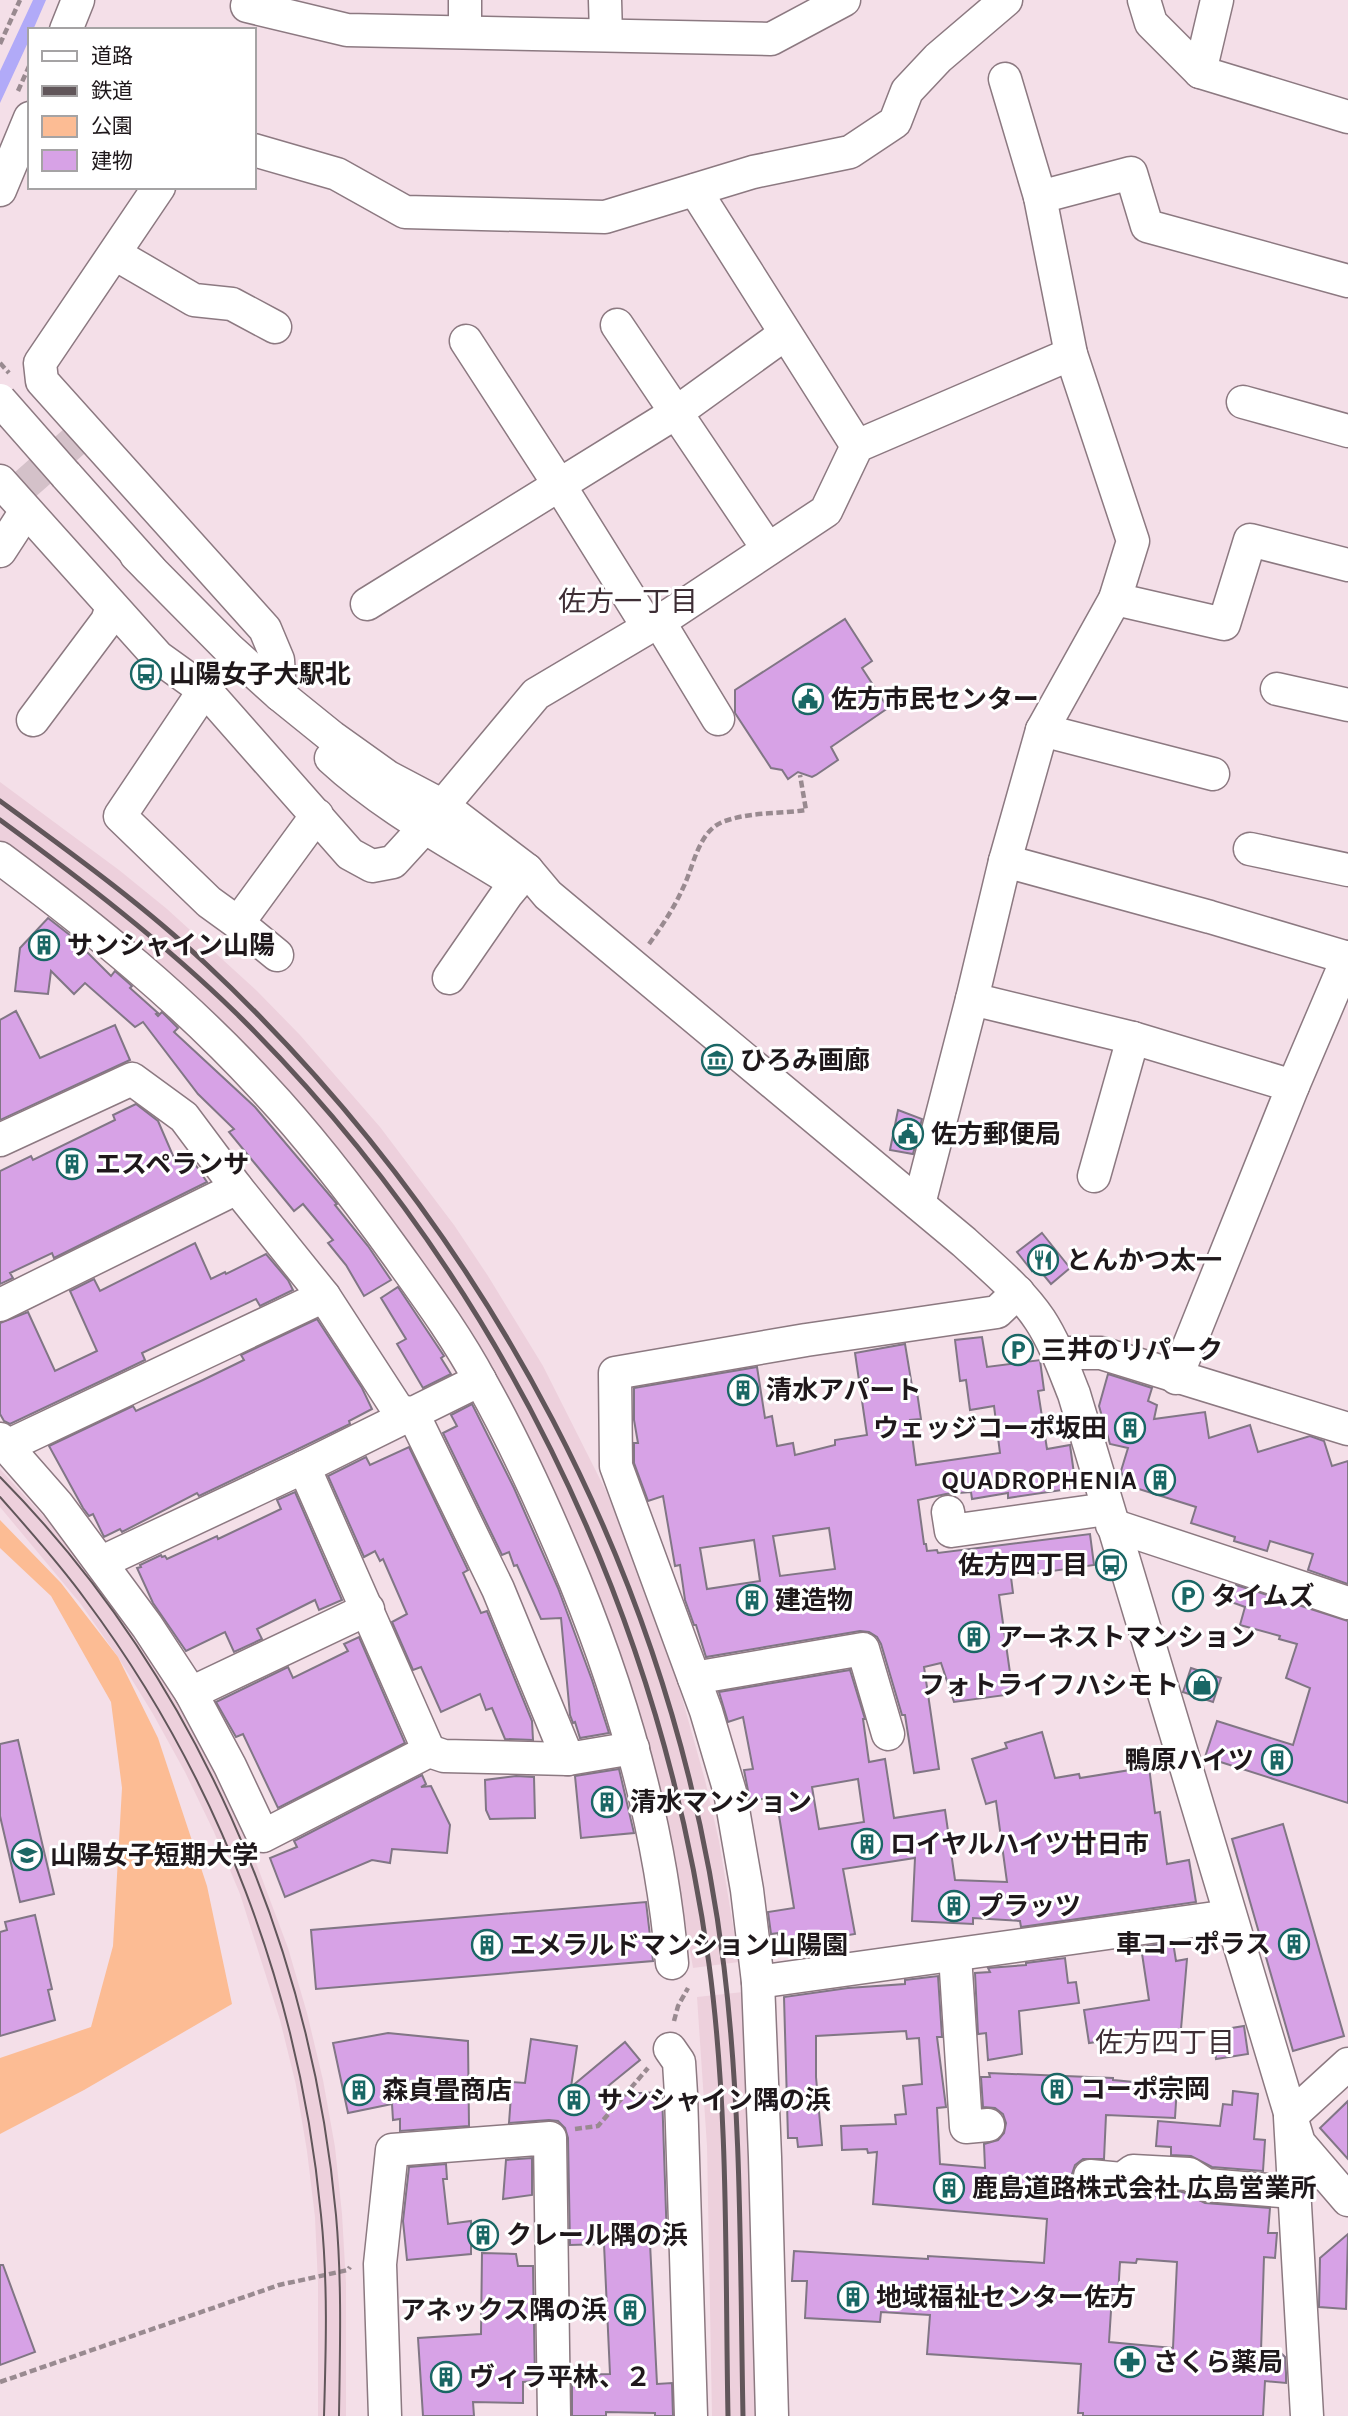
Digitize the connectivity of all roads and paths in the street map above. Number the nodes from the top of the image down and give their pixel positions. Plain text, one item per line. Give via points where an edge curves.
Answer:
1 (20, 0) edge
2 (78, 0) edge
3 (465, 0) edge
4 (605, 0) edge
5 (844, 0) edge
6 (1006, 0) edge
7 (1144, 0) edge
8 (1217, 0) edge
9 (244, 12) edge
10 (67, 28) edge
11 (465, 32) junction
12 (606, 35) junction
13 (0, 44) edge
14 (1200, 72) junction
15 (28, 76) edge
16 (1005, 79) dead end
17 (23, 106) edge
18 (1348, 117) edge
19 (256, 151) edge
20 (158, 189) edge
21 (0, 190) edge
22 (695, 190) junction
23 (1040, 197) junction
24 (115, 254) junction
25 (1348, 281) edge
26 (617, 325) dead end
27 (275, 327) dead end
28 (785, 334) junction
29 (466, 341) dead end
30 (1071, 354) junction
31 (0, 400) edge
32 (1243, 402) dead end
33 (677, 412) junction
34 (1348, 430) edge
35 (857, 446) junction
36 (560, 486) junction
37 (15, 494) edge
38 (768, 549) junction
39 (0, 551) edge
40 (136, 555) junction
41 (1348, 565) edge
42 (1115, 599) junction
43 (367, 604) dead end
44 (112, 607) junction
45 (653, 623) junction
46 (1277, 689) dead end
47 (208, 693) junction
48 (280, 695) junction
49 (1348, 705) edge
50 (718, 719) dead end
51 (33, 720) dead end
52 (1042, 730) junction
53 (1213, 774) dead end
54 (800, 775) dead end
55 (317, 815) junction
56 (434, 816) junction
57 (1250, 849) dead end
58 (0, 858) edge
59 (1005, 861) junction
60 (1348, 870) edge
61 (522, 876) junction
62 (238, 923) junction
63 (644, 951) dead end
64 (277, 955) dead end
65 (1348, 958) edge
66 (449, 978) dead end
67 (972, 999) junction
68 (1133, 1038) junction
69 (1293, 1086) junction
70 (0, 1140) edge
71 (1094, 1176) dead end
72 (237, 1188) junction
73 (919, 1204) junction
74 (1018, 1292) junction
75 (324, 1296) junction
76 (0, 1305) edge
77 (1058, 1353) junction
78 (1176, 1378) junction
79 (480, 1380) junction
80 (413, 1415) junction
81 (1348, 1429) edge
82 (4, 1443) edge
83 (304, 1467) junction
84 (948, 1512) dead end
85 (1110, 1517) junction
86 (102, 1562) junction
87 (1348, 1603) edge
88 (368, 1609) junction
89 (694, 1678) junction
90 (191, 1693) junction
91 (888, 1734) dead end
92 (633, 1748) junction
93 (429, 1751) junction
94 (568, 1759) junction
95 (1229, 1916) junction
96 (956, 1955) junction
97 (681, 1974) joint
98 (758, 1982) junction
99 (670, 2049) junction
100 (1348, 2064) edge
101 (1290, 2117) junction
102 (988, 2125) dead end
103 (550, 2138) junction
104 (1090, 2176) dead end
105 (1294, 2192) junction
106 (1348, 2200) edge
107 (318, 2275) dead end
108 (0, 2382) edge
109 (385, 2416) edge
110 (554, 2416) edge
111 (691, 2416) edge
112 (772, 2416) edge
113 (1307, 2416) edge

1 - 13 path
2 - 10 street
3 - 11 street
4 - 12 street
5 - 12 street via 771,39
6 - 22 street via 907,91 895,122 850,152 753,172
7 - 14 street via 1151,23
8 - 14 street
9 - 11 street via 347,30
11 - 12 street
14 - 18 street
15 - 17 path
16 - 23 street
17 - 21 street
19 - 22 street via 337,174 405,212 605,217
20 - 24 street
22 - 28 street
23 - 25 street via 1131,173 1147,226
23 - 30 street
24 - 27 street via 194,300 232,304
24 - 48 street via 40,363 42,381 82,434 265,629 278,660
26 - 33 street
28 - 33 street
28 - 35 street
29 - 36 street
30 - 35 street
30 - 42 street via 1133,541
31 - 40 street, bridge
32 - 34 street
33 - 36 street
33 - 38 street
35 - 38 street via 827,511
36 - 43 street
36 - 45 street
37 - 39 street
37 - 44 street
38 - 45 street
40 - 48 street
40 - 56 street via 278,708 344,770 368,791
41 - 42 street via 1250,540 1224,624
42 - 52 street
44 - 47 street via 158,657
44 - 51 street via 107,621
45 - 50 street
45 - 56 street via 536,694
46 - 49 street
47 - 55 street
47 - 62 street via 199,698 120,817 209,902
48 - 56 street
52 - 53 street
52 - 59 street
54 - 63 path via 806,810 735,818 712,829 701,842 666,920
55 - 56 street via 350,854 372,866 393,862
55 - 62 street
56 - 61 street
57 - 60 street
58 - 79 street via 144,973 264,1087 357,1199
59 - 65 street
59 - 67 street
61 - 66 street
61 - 73 street
62 - 64 street
65 - 69 street
67 - 68 street
67 - 73 street
68 - 69 street
68 - 71 street
69 - 78 street
70 - 72 street via 132,1079 184,1116
72 - 75 street
72 - 76 street
73 - 74 street
74 - 77 street
74 - 89 street via 997,1312 615,1373 617,1466
75 - 80 street via 398,1410
75 - 82 street
77 - 78 street via 1101,1353
77 - 85 street
78 - 81 street
79 - 80 street
79 - 92 street via 552,1526 601,1644
80 - 83 street
80 - 94 street via 498,1589
82 - 86 street
83 - 86 street
83 - 88 street
84 - 85 street via 951,1531
85 - 87 street
85 - 95 street
86 - 90 street
88 - 90 street
88 - 93 street
89 - 91 street via 863,1649
89 - 98 street via 730,1792
90 - 93 street via 264,1836
92 - 94 street
92 - 97 street via 659,1853
93 - 94 street via 444,1756
95 - 96 street
95 - 101 street
96 - 98 street
96 - 102 street via 966,2127
97 - 99 path via 684,1992
98 - 112 street
99 - 103 path via 658,2056 598,2126 554,2131
99 - 111 street via 679,2062 681,2083
100 - 101 street
101 - 105 street
101 - 106 street via 1299,2143
103 - 109 street via 392,2150 380,2264
103 - 110 street
104 - 105 street via 1122,2179 1133,2171 1189,2174 1206,2185
105 - 113 street
107 - 108 path

